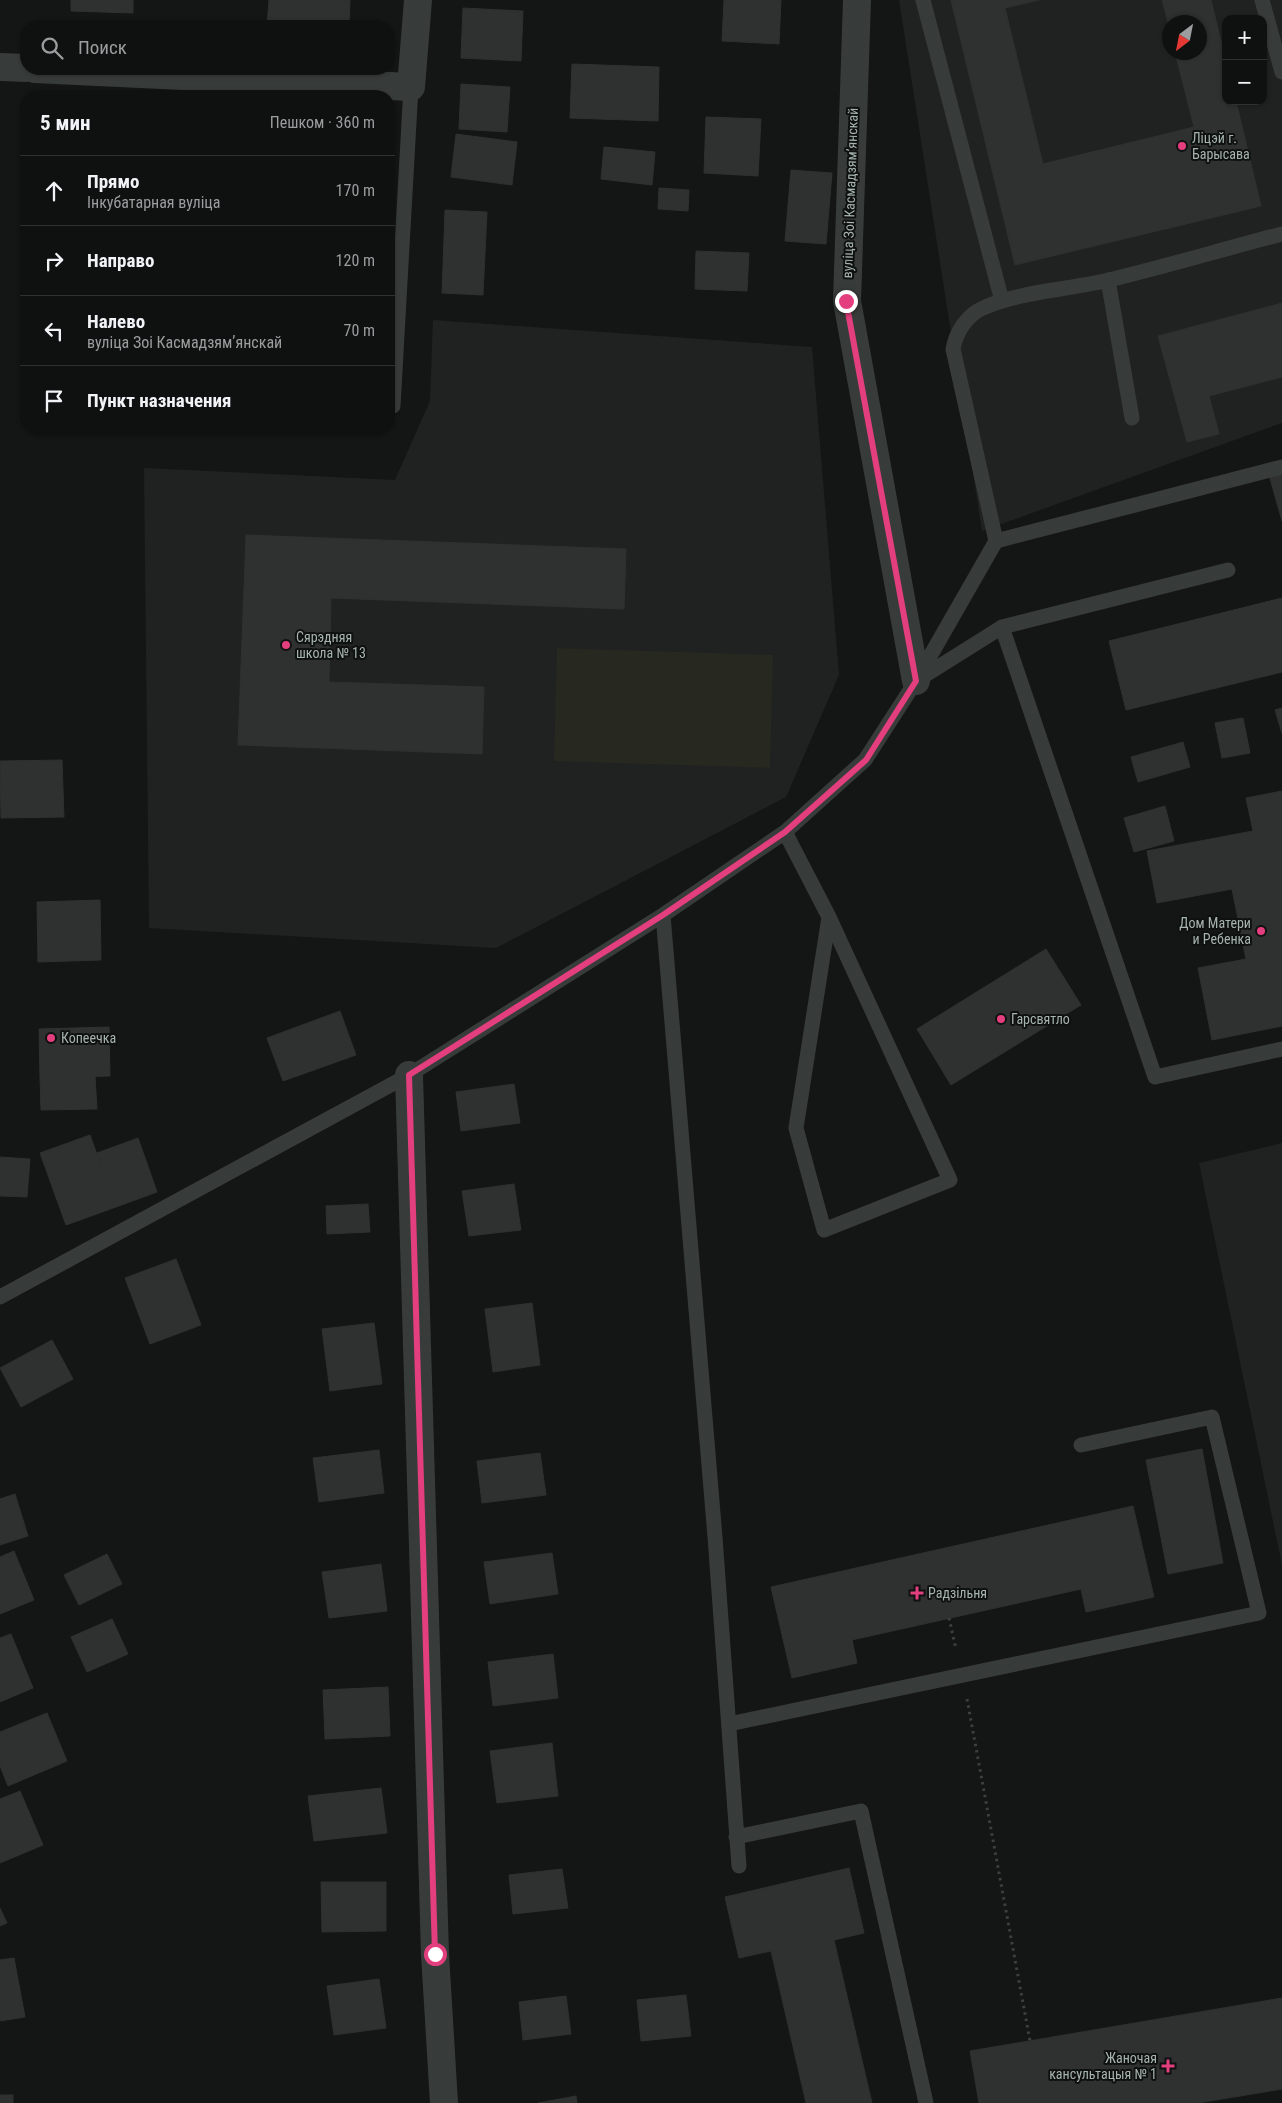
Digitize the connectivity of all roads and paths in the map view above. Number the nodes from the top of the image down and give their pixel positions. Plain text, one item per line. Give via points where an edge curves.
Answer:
1 (418, 0) edge
2 (857, 0) edge
3 (923, 0) edge
4 (1262, 0) edge
5 (0, 67) edge
6 (20, 68) edge
7 (1282, 72) edge
8 (160, 75) edge
9 (411, 87) junction
10 (1282, 234) edge
11 (1108, 280) junction
12 (1002, 301) junction
13 (395, 371) edge
14 (1132, 418) dead end
15 (1282, 467) edge
16 (996, 541) junction
17 (1228, 570) dead end
18 (1002, 627) junction
19 (916, 681) junction
20 (785, 832) junction
21 (663, 915) junction
22 (829, 917) junction
23 (1282, 1049) edge
24 (409, 1075) junction
25 (0, 1297) edge
26 (1081, 1445) dead end
27 (949, 1618) dead end
28 (962, 1675) junction
29 (729, 1724) junction
30 (736, 1837) junction
31 (739, 1866) dead end
32 (1030, 2041) dead end
33 (444, 2103) edge
34 (926, 2103) edge

1 - 9 street
2 - 19 street, вуліца Зоі Касмадзямʼянскай via 846,301
3 - 12 lane
4 - 7 lane
5 - 6 street
8 - 9 street
9 - 13 lane
10 - 11 lane
11 - 12 lane
11 - 14 lane
12 - 16 lane via 982,308 970,317 956,334 953,349
15 - 16 lane
16 - 19 lane
17 - 18 lane
18 - 19 lane
18 - 23 lane via 1155,1077
19 - 20 lane via 866,760
20 - 21 lane
20 - 22 lane
21 - 24 lane
21 - 29 lane
22 - 22 lane via 950,1180 824,1230 796,1128
24 - 25 lane
24 - 33 street via 435,1954
26 - 28 lane via 1212,1417 1259,1613
27 - 28 path
28 - 29 lane
28 - 32 path
29 - 30 lane
30 - 31 lane
30 - 34 lane via 861,1811

